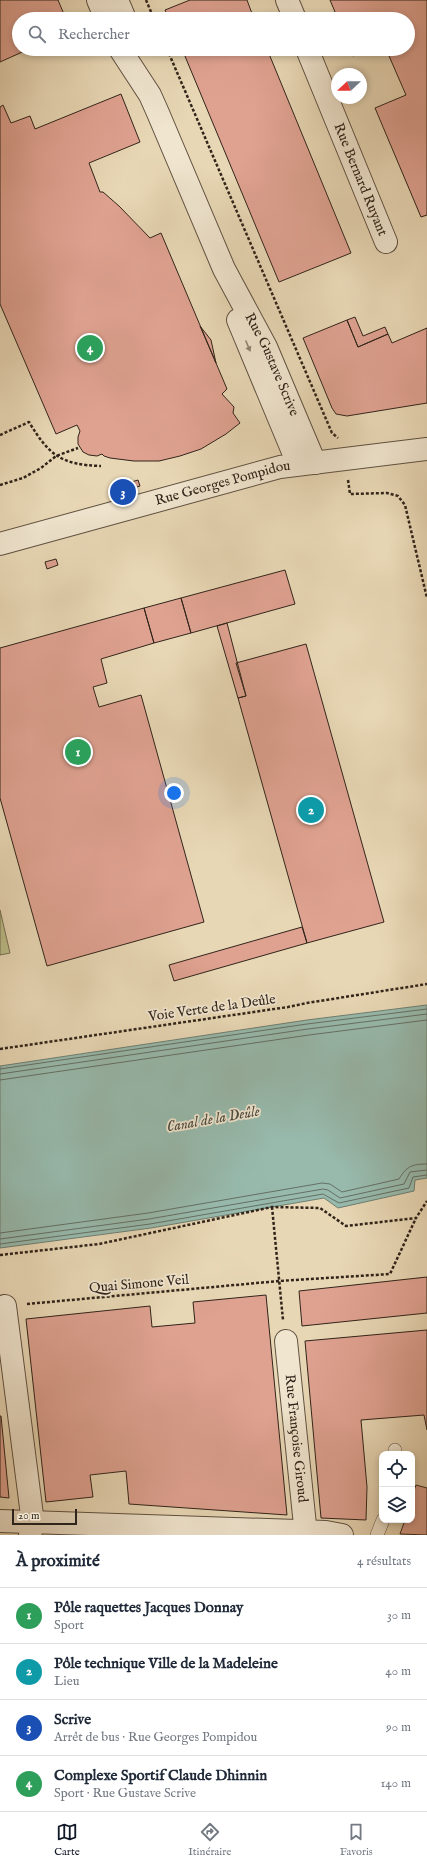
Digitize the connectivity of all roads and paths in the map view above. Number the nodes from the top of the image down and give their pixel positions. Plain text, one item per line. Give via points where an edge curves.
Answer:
1 (146, 0) edge
2 (287, 0) edge
3 (104, 4) edge
4 (115, 12) edge
5 (151, 12) edge
6 (292, 12) edge
7 (125, 56) edge
8 (140, 56) edge
9 (170, 56) edge
10 (310, 56) edge
11 (158, 113) junction
12 (386, 242) dead end
13 (0, 435) edge
14 (78, 448) dead end
15 (427, 449) edge
16 (56, 456) junction
17 (346, 460) junction
18 (307, 463) junction
19 (101, 466) dead end
20 (0, 485) edge
21 (0, 544) edge
22 (427, 598) edge
23 (427, 984) edge
24 (0, 1049) edge
25 (427, 1201) edge
26 (272, 1207) junction
27 (416, 1218) junction
28 (0, 1255) edge
29 (279, 1280) junction
30 (5, 1306) joint
31 (286, 1341) joint
32 (0, 1521) edge
33 (382, 1523) edge
34 (31, 1529) edge
35 (306, 1534) edge
36 (342, 1535) edge
37 (377, 1535) edge

1 - 5 path
2 - 6 street
3 - 4 street
7 - 11 street, Rue Gustave Scrive via 150,95
8 - 11 street, Rue Gustave Scrive via 154,89
9 - 17 path via 332,433 342,442
10 - 12 street, Rue Bernard Ruyant
11 - 18 street, Rue Gustave Scrive via 224,269 241,328
13 - 16 path via 29,422 47,448
14 - 16 path
15 - 17 street, Rue Georges Pompidou
16 - 19 path via 71,463
16 - 20 path via 34,473
17 - 18 street, Rue Georges Pompidou
17 - 22 path via 350,494 387,493 398,496 404,505
18 - 21 street, Rue Georges Pompidou via 270,470
23 - 24 path, Voie Verte de la Deûle
25 - 27 path
26 - 27 path via 320,1208 346,1226
26 - 28 path via 99,1244
26 - 29 path
27 - 29 path, Quai Simone Veil via 390,1274
29 - 30 path, Quai Simone Veil
29 - 31 path
30 - 34 street
31 - 35 street, Rue Françoise Giroud
32 - 34 street
33 - 37 lane
34 - 35 street
35 - 36 street via 326,1532

